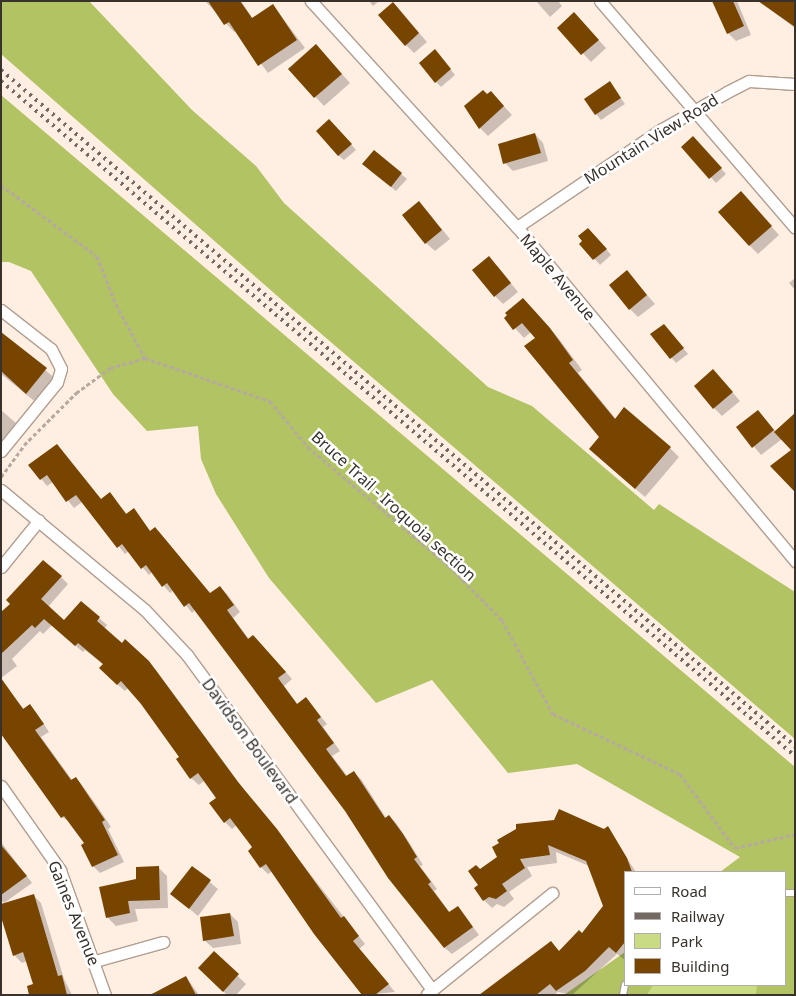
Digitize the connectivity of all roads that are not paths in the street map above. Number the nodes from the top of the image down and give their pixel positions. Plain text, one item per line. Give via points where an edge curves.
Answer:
1 (312, 1) edge
2 (600, 1) edge
3 (795, 84) edge
4 (694, 110) junction
5 (517, 227) junction
6 (795, 228) edge
7 (1, 310) edge
8 (1, 451) edge
9 (1, 490) edge
10 (38, 520) junction
11 (795, 561) edge
12 (1, 567) edge
13 (1, 786) edge
14 (552, 893) dead end
15 (163, 942) dead end
16 (94, 961) junction
17 (429, 992) edge
18 (105, 995) edge

1 - 5 street, Maple Avenue
2 - 4 street
3 - 4 street, Mountain View Road via 749,81
4 - 5 street, Mountain View Road
4 - 6 street
5 - 11 street, Maple Avenue
7 - 8 street via 52,349 61,369 57,382
9 - 10 street, Davidson Boulevard
10 - 12 street
10 - 17 street, Davidson Boulevard via 145,610 188,655
13 - 16 street, Gaines Avenue via 60,870
14 - 17 street
15 - 16 street
16 - 18 street, Gaines Avenue

